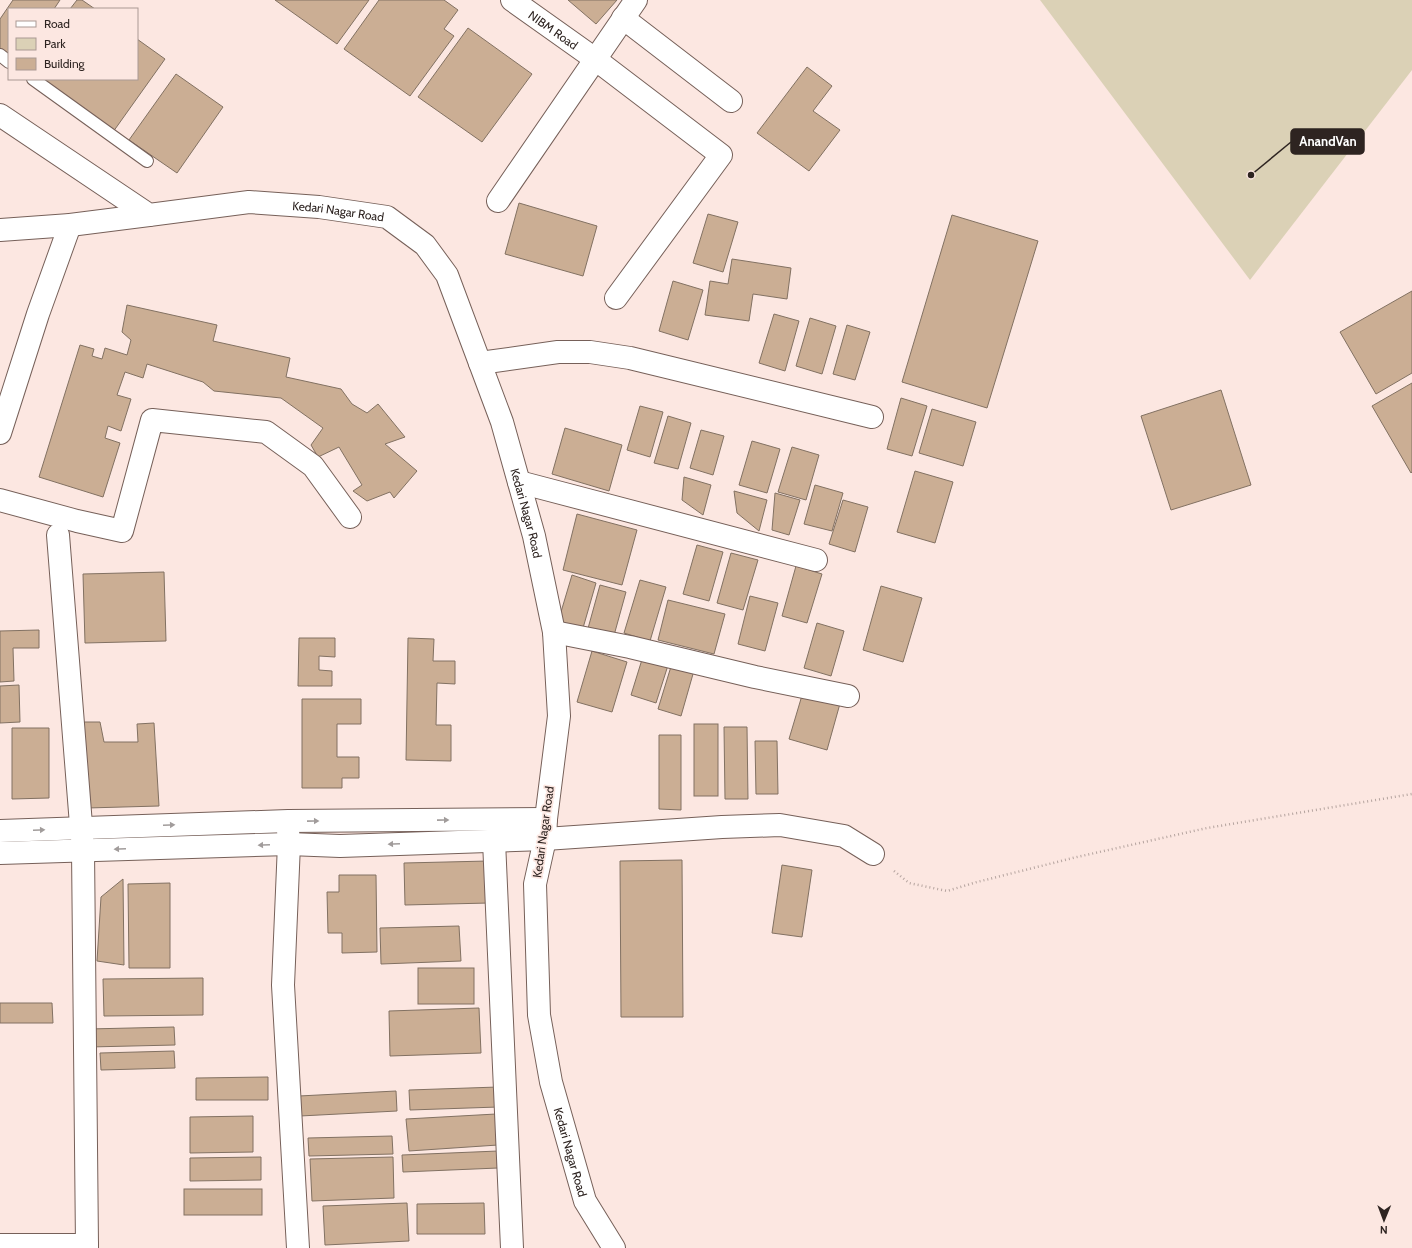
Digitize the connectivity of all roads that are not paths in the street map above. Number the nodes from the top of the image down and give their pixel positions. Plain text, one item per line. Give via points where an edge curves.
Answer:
1 (512, 0) edge
2 (636, 0) edge
3 (623, 18) junction
4 (0, 55) edge
5 (595, 59) junction
6 (8, 61) edge
7 (34, 80) edge
8 (731, 101) dead end
9 (0, 114) edge
10 (147, 161) dead end
11 (498, 200) dead end
12 (149, 215) junction
13 (70, 225) junction
14 (0, 230) edge
15 (616, 298) dead end
16 (480, 363) junction
17 (872, 417) dead end
18 (0, 433) edge
19 (519, 482) junction
20 (0, 500) edge
21 (350, 517) dead end
22 (58, 535) dead end
23 (816, 560) dead end
24 (554, 632) junction
25 (848, 696) dead end
26 (288, 821) junction
27 (82, 829) junction
28 (545, 829) junction
29 (0, 831) edge
30 (494, 841) junction
31 (289, 844) junction
32 (83, 850) junction
33 (0, 853) edge
34 (873, 854) road end
35 (0, 1245) edge
36 (87, 1247) edge
37 (298, 1248) edge
38 (512, 1248) edge
39 (614, 1248) edge

1 - 5 street, NIBM Road
2 - 3 street
3 - 5 street
3 - 8 street
4 - 6 lane
5 - 11 street
5 - 15 street, NIBM Road via 721,154
7 - 10 lane
9 - 12 street
12 - 13 street, Kedari Nagar Road
12 - 16 street, Kedari Nagar Road via 249,202 319,207 387,217 425,245 447,275
13 - 14 street, Kedari Nagar Road
13 - 18 street
16 - 17 street via 558,352 590,352 630,358
16 - 19 street, Kedari Nagar Road via 502,422
19 - 23 street
19 - 24 street, Kedari Nagar Road via 534,536
20 - 21 street via 122,531 152,420 266,432 313,466
22 - 27 street
24 - 25 street via 630,646 755,677
24 - 28 street, Kedari Nagar Road via 559,716
27 -> 26 street
26 -> 28 street
26 - 31 street
29 -> 27 street
27 - 32 street
28 - 30 street
28 - 34 street via 780,825 844,836
28 - 39 street, Kedari Nagar Road via 536,884 539,1015 551,1082 585,1201
30 -> 31 street via 340,846
30 - 38 street
31 -> 32 street
31 - 37 street via 283,985
32 - 33 street
32 - 36 street
35 - 36 street

